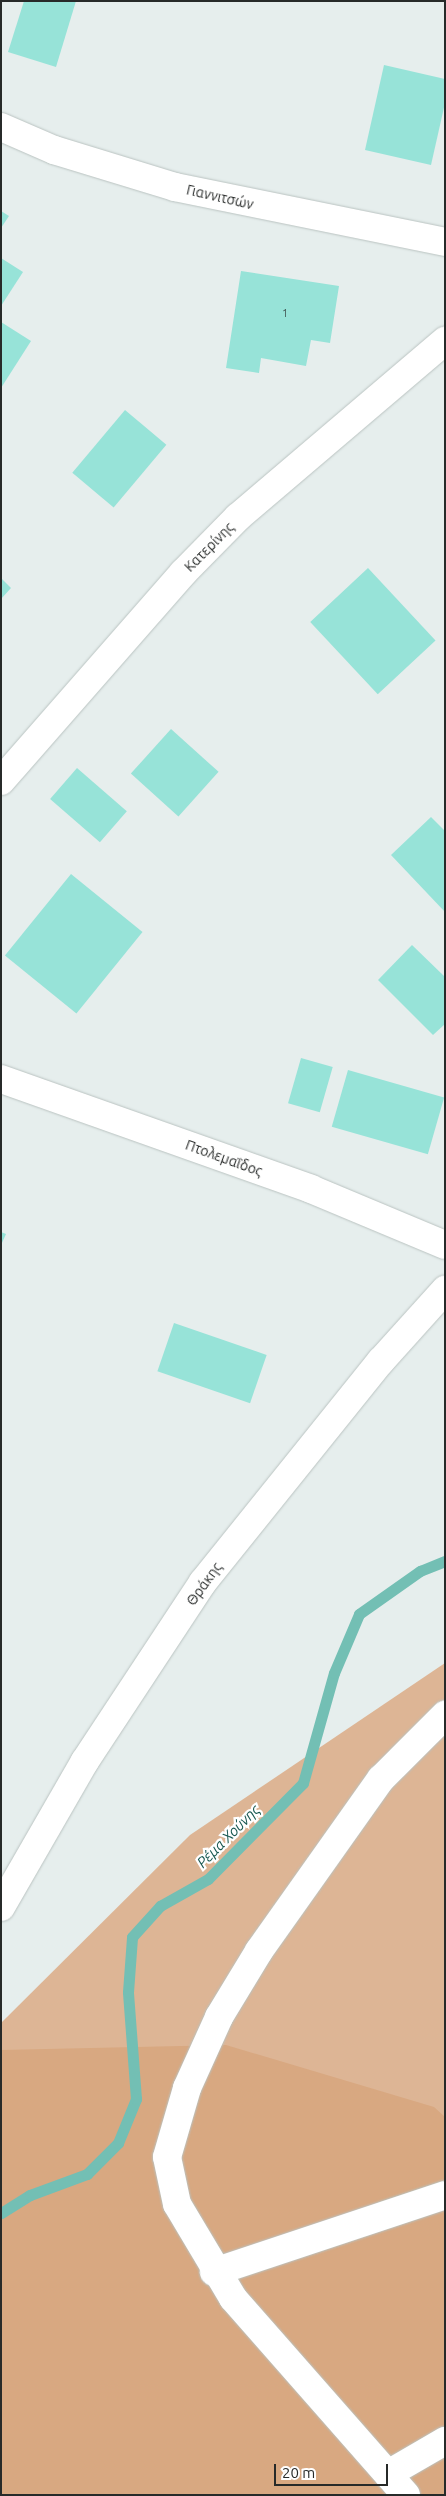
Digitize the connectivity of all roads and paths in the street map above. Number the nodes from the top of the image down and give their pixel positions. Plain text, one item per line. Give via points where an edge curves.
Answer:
1 (1, 128) edge
2 (445, 242) edge
3 (445, 341) edge
4 (1, 781) edge
5 (1, 1079) edge
6 (445, 1245) edge
7 (445, 1290) edge
8 (445, 1715) edge
9 (1, 1907) edge
10 (445, 2195) edge
11 (214, 2272) junction
12 (445, 2441) edge
13 (388, 2474) junction
14 (406, 2495) edge

1 - 2 street, Γιαννιτσών via 54,150 175,187
3 - 4 street, Κατερίνης via 238,517 183,572
5 - 6 street, Πτολεμαΐδος via 311,1189
7 - 9 street, Θράκης via 381,1361 203,1582 85,1761
8 - 11 street via 381,1779 297,1894 219,2017 187,2088 172,2129 168,2176 177,2204
10 - 11 street
11 - 13 street via 260,2333
12 - 13 street
13 - 14 street

